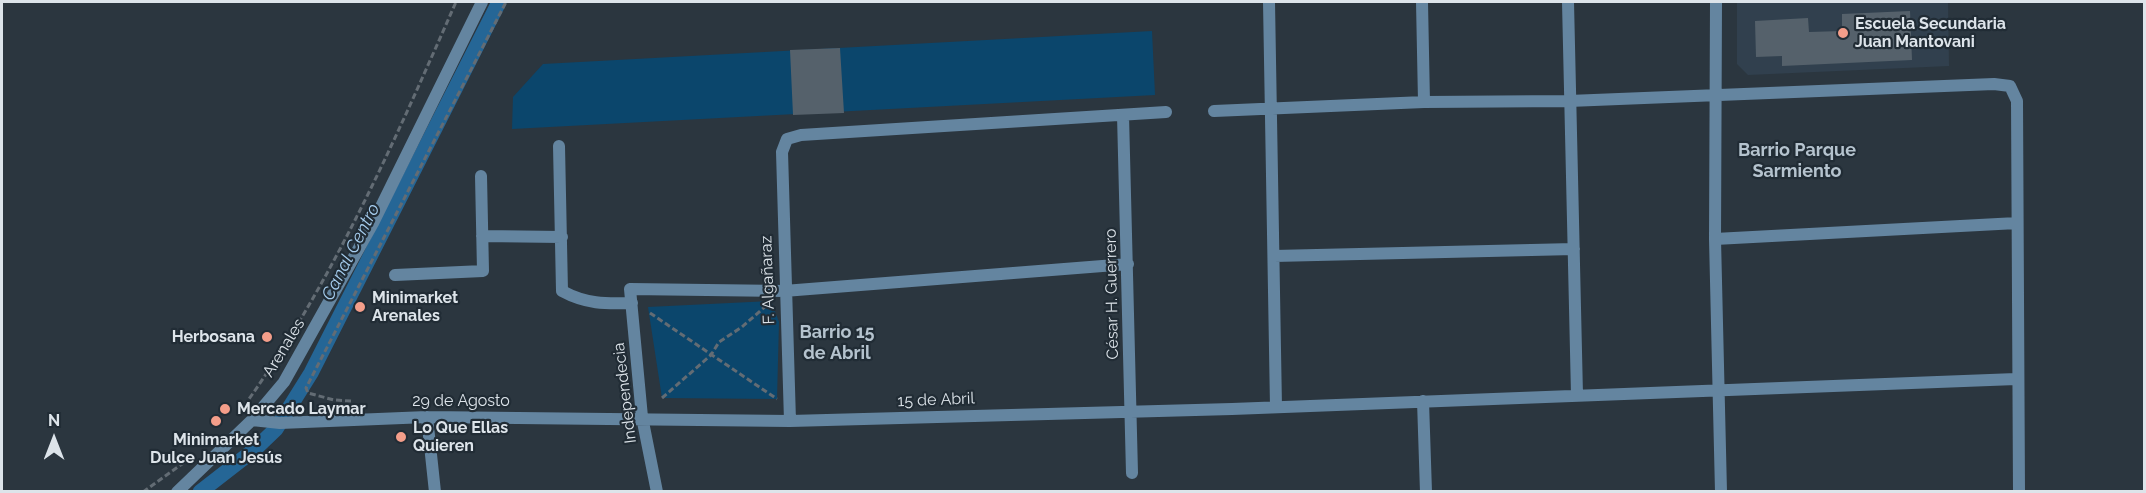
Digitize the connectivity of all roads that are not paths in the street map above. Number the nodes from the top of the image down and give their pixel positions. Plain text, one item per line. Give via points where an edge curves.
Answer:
1 (482, 2) edge
2 (1269, 2) edge
3 (1422, 2) edge
4 (1568, 2) edge
5 (1716, 2) edge
6 (1715, 95) junction
7 (1569, 101) junction
8 (1424, 102) junction
9 (1271, 109) junction
10 (1214, 111) dead end
11 (1166, 112) dead end
12 (1123, 115) junction
13 (559, 146) dead end
14 (481, 176) dead end
15 (2017, 223) junction
16 (482, 236) junction
17 (562, 237) junction
18 (1715, 239) junction
19 (1574, 249) junction
20 (1274, 256) junction
21 (1128, 264) junction
22 (395, 274) dead end
23 (784, 291) junction
24 (632, 303) junction
25 (2016, 379) junction
26 (1718, 389) junction
27 (1577, 395) junction
28 (1423, 401) junction
29 (1276, 407) junction
30 (1130, 411) junction
31 (427, 417) junction
32 (642, 417) junction
33 (252, 420) junction
34 (790, 421) junction
35 (1132, 473) dead end
36 (185, 489) edge
37 (435, 492) edge
38 (657, 492) edge
39 (1425, 492) edge
40 (1721, 492) edge
41 (2019, 492) edge

1 - 33 street, Arenales via 373,223 284,382
2 - 9 street
3 - 8 street
4 - 7 street
5 - 6 street
6 - 7 street
6 - 15 street via 2010,86 2017,101
6 - 18 street
7 - 8 street
7 - 19 street
8 - 9 street
9 - 10 street
9 - 20 street
11 - 12 street
12 - 21 street, César H. Guerrero
12 - 23 street, F. Algañaraz via 801,135 787,140 782,152
13 - 17 street
14 - 16 street
15 - 18 street
15 - 25 street
16 - 17 street
16 - 22 street via 483,271
17 - 24 street via 562,291 578,300 598,304
18 - 26 street
19 - 20 street
19 - 27 street
20 - 29 street
21 - 23 street
21 - 30 street, César H. Guerrero
23 - 24 street, Independecia via 630,289
23 - 34 street, F. Algañaraz
24 - 32 street, Independecia
25 - 26 street, 15 de Abril
25 - 41 street
26 - 27 street, 15 de Abril
26 - 40 street
27 - 28 street, 15 de Abril
28 - 29 street, 15 de Abril
28 - 39 street
29 - 30 street, 15 de Abril
30 - 34 street, 15 de Abril
30 - 35 street, César H. Guerrero
31 - 32 street, 29 de Agosto
31 - 33 street, 29 de Agosto via 276,423
31 - 37 street
32 - 34 street, 15 de Abril
32 - 38 street, Independecia
33 - 36 street, Arenales

